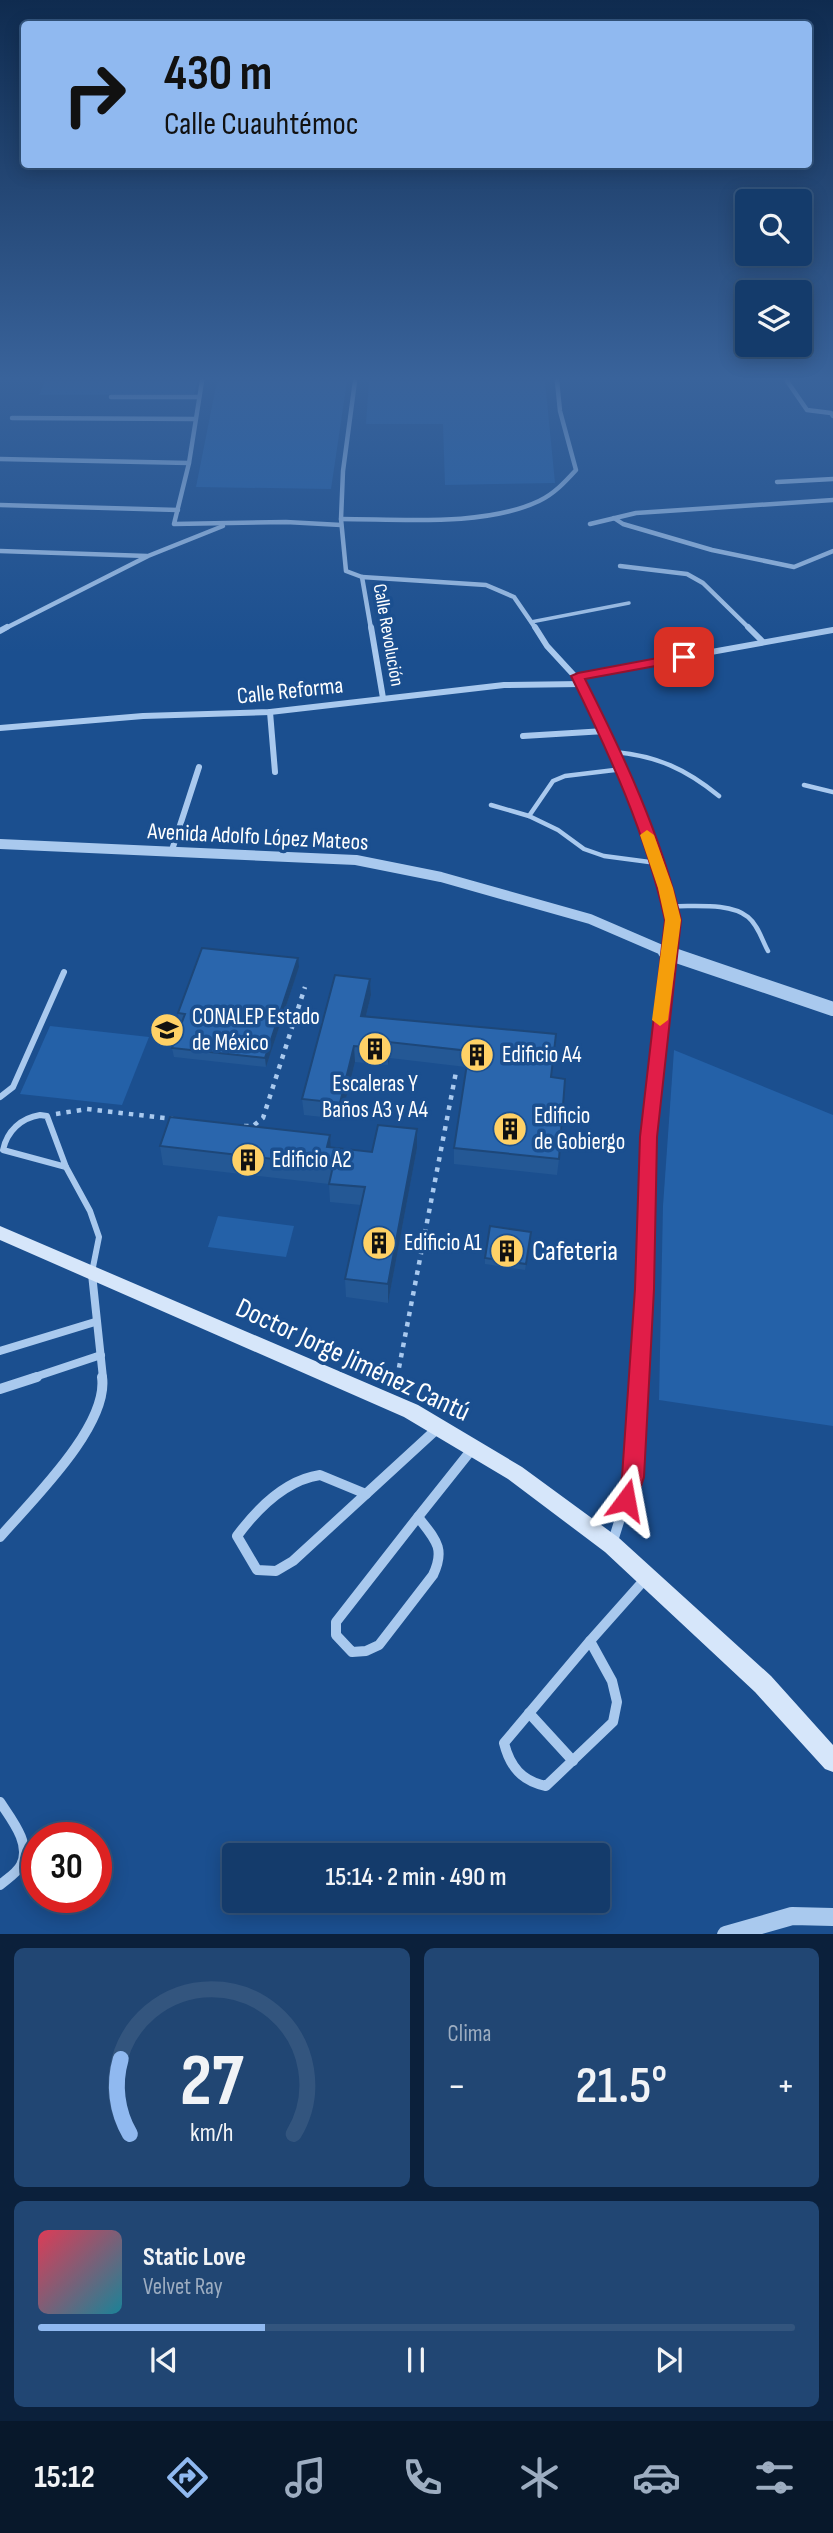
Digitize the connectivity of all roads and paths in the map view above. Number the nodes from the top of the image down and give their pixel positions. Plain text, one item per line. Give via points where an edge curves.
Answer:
1 (187, 471) edge
2 (343, 471) edge
3 (575, 471) edge
4 (833, 479) edge
5 (777, 482) dead end
6 (833, 500) edge
7 (0, 505) edge
8 (178, 509) junction
9 (613, 518) junction
10 (341, 522) junction
11 (230, 523) junction
12 (590, 524) dead end
13 (0, 551) edge
14 (833, 551) edge
15 (148, 556) junction
16 (620, 566) dead end
17 (362, 577) junction
18 (629, 603) dead end
19 (531, 622) junction
20 (833, 630) edge
21 (0, 631) edge
22 (763, 642) junction
23 (580, 680) junction
24 (383, 698) junction
25 (270, 712) junction
26 (0, 728) edge
27 (605, 731) junction
28 (523, 736) dead end
29 (615, 752) junction
30 (199, 767) dead end
31 (623, 769) junction
32 (275, 772) dead end
33 (804, 785) dead end
34 (833, 792) edge
35 (719, 796) dead end
36 (491, 805) dead end
37 (529, 816) junction
38 (0, 844) edge
39 (171, 853) junction
40 (657, 863) junction
41 (670, 906) junction
42 (768, 951) dead end
43 (668, 953) junction
44 (64, 972) dead end
45 (305, 987) dead end
46 (833, 1009) edge
47 (456, 1072) dead end
48 (0, 1097) edge
49 (47, 1116) junction
50 (184, 1120) edge
51 (239, 1127) edge
52 (66, 1167) junction
53 (0, 1233) edge
54 (92, 1273) junction
55 (94, 1322) junction
56 (0, 1351) edge
57 (101, 1355) junction
58 (0, 1389) edge
59 (391, 1403) junction
60 (439, 1426) junction
61 (474, 1447) junction
62 (367, 1493) junction
63 (418, 1517) junction
64 (0, 1537) edge
65 (612, 1545) junction
66 (647, 1578) junction
67 (590, 1640) junction
68 (529, 1713) junction
69 (573, 1761) junction
70 (833, 1761) edge
71 (0, 1802) edge
72 (0, 1885) edge
73 (833, 1917) edge
74 (726, 1934) edge

1 - 8 street
2 - 10 street
3 - 10 street via 565,484 537,502 508,510 441,519
4 - 5 street
6 - 9 street
7 - 8 street
8 - 11 street via 174,524
9 - 12 street
9 - 14 street via 712,550 794,567
10 - 11 street
10 - 17 street via 346,571
11 - 15 street
13 - 15 street
15 - 21 street
16 - 22 street via 687,574 703,583
17 - 19 street via 486,585 514,597
17 - 24 street, Calle Revolución
18 - 19 lane
19 - 23 street
20 - 22 street, Calle Reforma
22 - 23 street, Calle Reforma
23 - 24 street, Calle Reforma
23 - 27 street
24 - 25 street, Calle Reforma
25 - 26 street, Calle Reforma via 143,716
25 - 32 street
27 - 28 street
27 - 29 street
29 - 31 street
29 - 35 lane via 668,760 692,772
30 - 39 street
31 - 37 lane via 553,781
31 - 40 street
33 - 34 lane
36 - 37 lane
37 - 40 lane via 584,849
38 - 39 street, Avenida Adolfo López Mateos
39 - 43 street, Avenida Adolfo López Mateos via 356,860 590,919
40 - 41 street
41 - 42 lane via 745,914
41 - 43 street via 673,920
43 - 46 street, Avenida Adolfo López Mateos
43 - 65 street via 649,1137 633,1477
44 - 48 lane via 13,1087
45 - 51 path via 263,1118 253,1126
47 - 59 path
49 - 50 path via 87,1109
49 - 52 lane
49 - 52 lane via 26,1116 3,1150
52 - 54 lane via 99,1237
53 - 54 main road, Doctor Jorge Jiménez Cantú
54 - 55 street
54 - 59 main road, Doctor Jorge Jiménez Cantú
55 - 56 street
55 - 57 street
57 - 58 street
57 - 64 street via 104,1389 81,1443
59 - 60 main road, Doctor Jorge Jiménez Cantú
60 - 61 main road, Doctor Jorge Jiménez Cantú
60 - 62 street
61 - 63 street
61 - 65 main road, Doctor Jorge Jiménez Cantú
62 - 62 street via 276,1571 257,1570 237,1536 246,1522 296,1481 321,1475
63 - 63 street via 336,1622 335,1637 352,1652 379,1644 436,1573 441,1555
65 - 66 main road, Doctor Jorge Jiménez Cantú
66 - 67 street
66 - 70 main road, Doctor Jorge Jiménez Cantú via 763,1684
67 - 68 street
67 - 69 street via 612,1681 617,1702 613,1722
68 - 69 street
68 - 69 street via 504,1743 508,1760 529,1783 546,1786
71 - 72 street via 23,1846 21,1865
73 - 74 street via 821,1914 766,1920

